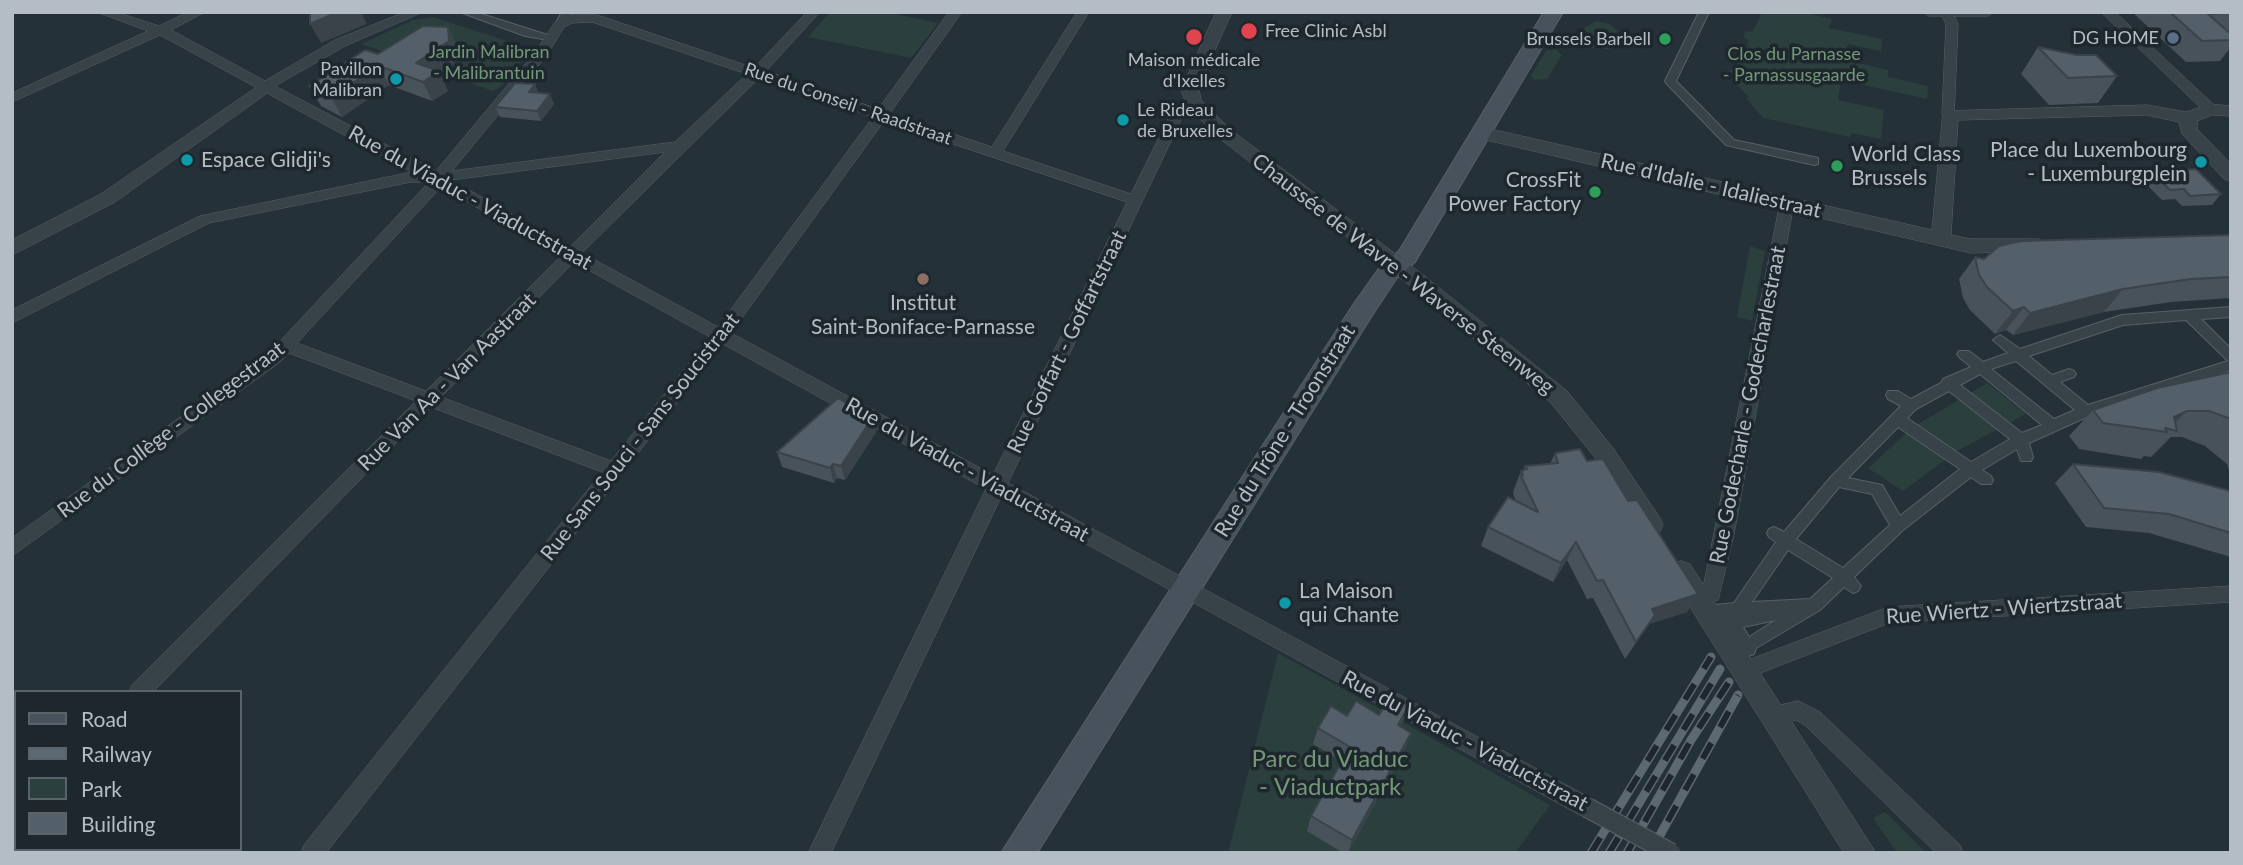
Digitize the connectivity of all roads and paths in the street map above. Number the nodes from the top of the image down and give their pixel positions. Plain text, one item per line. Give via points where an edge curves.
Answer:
1 (103, 12) edge
2 (199, 12) edge
3 (417, 12) edge
4 (466, 12) edge
5 (510, 12) edge
6 (814, 12) edge
7 (956, 12) edge
8 (1083, 12) edge
9 (1224, 12) edge
10 (1554, 12) edge
11 (1704, 12) edge
12 (1929, 12) edge
13 (1987, 12) edge
14 (2108, 12) edge
15 (1947, 14) edge
16 (564, 18) edge
17 (494, 22) junction
18 (535, 25) dead end
19 (160, 30) junction
20 (479, 30) dead end
21 (526, 33) junction
22 (549, 37) junction
23 (755, 73) junction
24 (264, 87) junction
25 (12, 98) edge
26 (1193, 102) junction
27 (2210, 109) junction
28 (2231, 111) edge
29 (1949, 115) junction
30 (880, 116) junction
31 (2188, 118) junction
32 (1482, 133) junction
33 (678, 146) junction
34 (995, 153) junction
35 (1814, 161) dead end
36 (2231, 175) edge
37 (439, 177) junction
38 (1135, 200) junction
39 (1787, 203) junction
40 (1941, 238) junction
41 (2052, 243) edge
42 (12, 248) edge
43 (573, 254) junction
44 (1396, 265) junction
45 (2231, 312) edge
46 (2188, 314) junction
47 (12, 317) edge
48 (721, 335) junction
49 (2000, 340) dead end
50 (2217, 343) junction
51 (287, 345) junction
52 (2202, 345) dead end
53 (2017, 353) junction
54 (1964, 354) dead end
55 (2231, 357) edge
56 (2231, 365) edge
57 (1982, 367) junction
58 (2069, 374) dead end
59 (2050, 381) junction
60 (1948, 383) junction
61 (1893, 395) dead end
62 (429, 399) junction
63 (1911, 405) junction
64 (2086, 411) junction
65 (1896, 418) junction
66 (2053, 426) junction
67 (2021, 440) junction
68 (2026, 457) dead end
69 (613, 469) junction
70 (1969, 470) junction
71 (1986, 480) dead end
72 (1836, 481) junction
73 (997, 486) junction
74 (1898, 526) junction
75 (1780, 536) junction
76 (12, 548) edge
77 (1849, 581) junction
78 (1186, 587) junction
79 (2231, 593) edge
80 (1698, 597) junction
81 (1814, 605) junction
82 (1734, 616) junction
83 (1749, 654) junction
84 (141, 690) edge
85 (1774, 716) junction
86 (312, 853) edge
87 (819, 853) edge
88 (1018, 853) edge
89 (1671, 853) edge
90 (1861, 853) edge
91 (1952, 853) edge

1 - 19 street, Rue du Viaduc - Viaductstraat
2 - 19 street
3 - 24 street via 340,43
4 - 17 street
5 - 17 street
6 - 23 street, Rue Van Aa - Van Aastraat
7 - 30 street, Rue Sans Souci - Sans Soucistraat
8 - 34 street
9 - 26 street via 1193,83
10 - 32 main road, Rue du Trône - Troonstraat
11 - 35 street via 1670,81 1730,143
12 - 15 street
13 - 15 street
14 - 27 street
15 - 29 street via 1952,24
16 - 22 street, Rue du Collège - Collegestraat
16 - 23 street, Rue du Conseil - Raadstraat via 593,18
17 - 20 street
17 - 21 street
18 - 21 street
19 - 24 street, Rue du Viaduc - Viaductstraat
19 - 25 street
21 - 22 street
22 - 37 street, Rue du Collège - Collegestraat via 542,52
23 - 30 street, Rue du Conseil - Raadstraat
23 - 33 street, Rue Van Aa - Van Aastraat
24 - 37 street, Rue du Viaduc - Viaductstraat
24 - 42 street via 108,198
26 - 38 street, Rue Goffart - Goffartstraat via 1176,116
26 - 44 street, Chaussée de Wavre - Waverse Steenweg via 1225,134
27 - 28 street
27 - 31 street
29 - 31 street via 2147,110
29 - 40 street
30 - 34 street, Rue du Conseil - Raadstraat
30 - 48 street, Rue Sans Souci - Sans Soucistraat
31 - 36 street via 2188,130
32 - 39 street, Rue d'Idalie - Idaliestraat
32 - 44 main road, Rue du Trône - Troonstraat via 1407,256
33 - 37 street
33 - 43 street, Rue Van Aa - Van Aastraat
34 - 38 street, Rue du Conseil - Raadstraat
37 - 43 street, Rue du Viaduc - Viaductstraat via 454,190
37 - 47 street via 411,177 205,219
37 - 51 street, Rue du Collège - Collegestraat via 433,189
38 - 73 street, Rue Goffart - Goffartstraat
39 - 40 street, Rue d'Idalie - Idaliestraat
39 - 80 street, Rue Godecharle - Godecharlestraat via 1725,534 1711,594
40 - 41 street, Rue d'Idalie - Idaliestraat via 1983,246
43 - 48 street, Rue du Viaduc - Viaductstraat
43 - 62 street, Rue Van Aa - Van Aastraat
44 - 78 main road, Rue du Trône - Troonstraat
44 - 80 street, Chaussée de Wavre - Waverse Steenweg via 1559,397 1605,454
45 - 46 street
46 - 50 street
46 - 53 street via 2122,320
48 - 69 street, Rue Sans Souci - Sans Soucistraat
48 - 73 street, Rue du Viaduc - Viaductstraat
49 - 53 street
50 - 52 street
50 - 55 street
51 - 62 street
51 - 76 street, Rue du Collège - Collegestraat
53 - 57 street
53 - 59 street
54 - 57 street
56 - 64 street
57 - 60 street
57 - 66 street
58 - 59 street
59 - 64 street
60 - 63 street
60 - 67 street
61 - 63 street
62 - 69 street
62 - 84 street, Rue Van Aa - Van Aastraat
63 - 65 street
64 - 66 street
65 - 70 street
65 - 72 street
66 - 67 street
67 - 68 street
67 - 70 street
69 - 86 street, Rue Sans Souci - Sans Soucistraat
70 - 71 street
70 - 74 street
72 - 74 street via 1877,489
72 - 75 street
73 - 78 street, Rue du Viaduc - Viaductstraat
73 - 87 street, Rue Goffart - Goffartstraat
74 - 77 street
75 - 77 street
75 - 82 street
77 - 81 street
78 - 88 main road, Rue du Trône - Troonstraat
78 - 89 street, Rue du Viaduc - Viaductstraat, bridge
79 - 83 street, Rue Wiertz - Wiertzstraat via 1888,615
80 - 83 street, Chaussée de Wavre - Waverse Steenweg
81 - 82 street
81 - 83 street
82 - 83 street
83 - 85 street, Chaussée de Wavre - Waverse Steenweg
85 - 90 street, Chaussée de Wavre - Waverse Steenweg
85 - 91 street via 1798,710 1813,719

